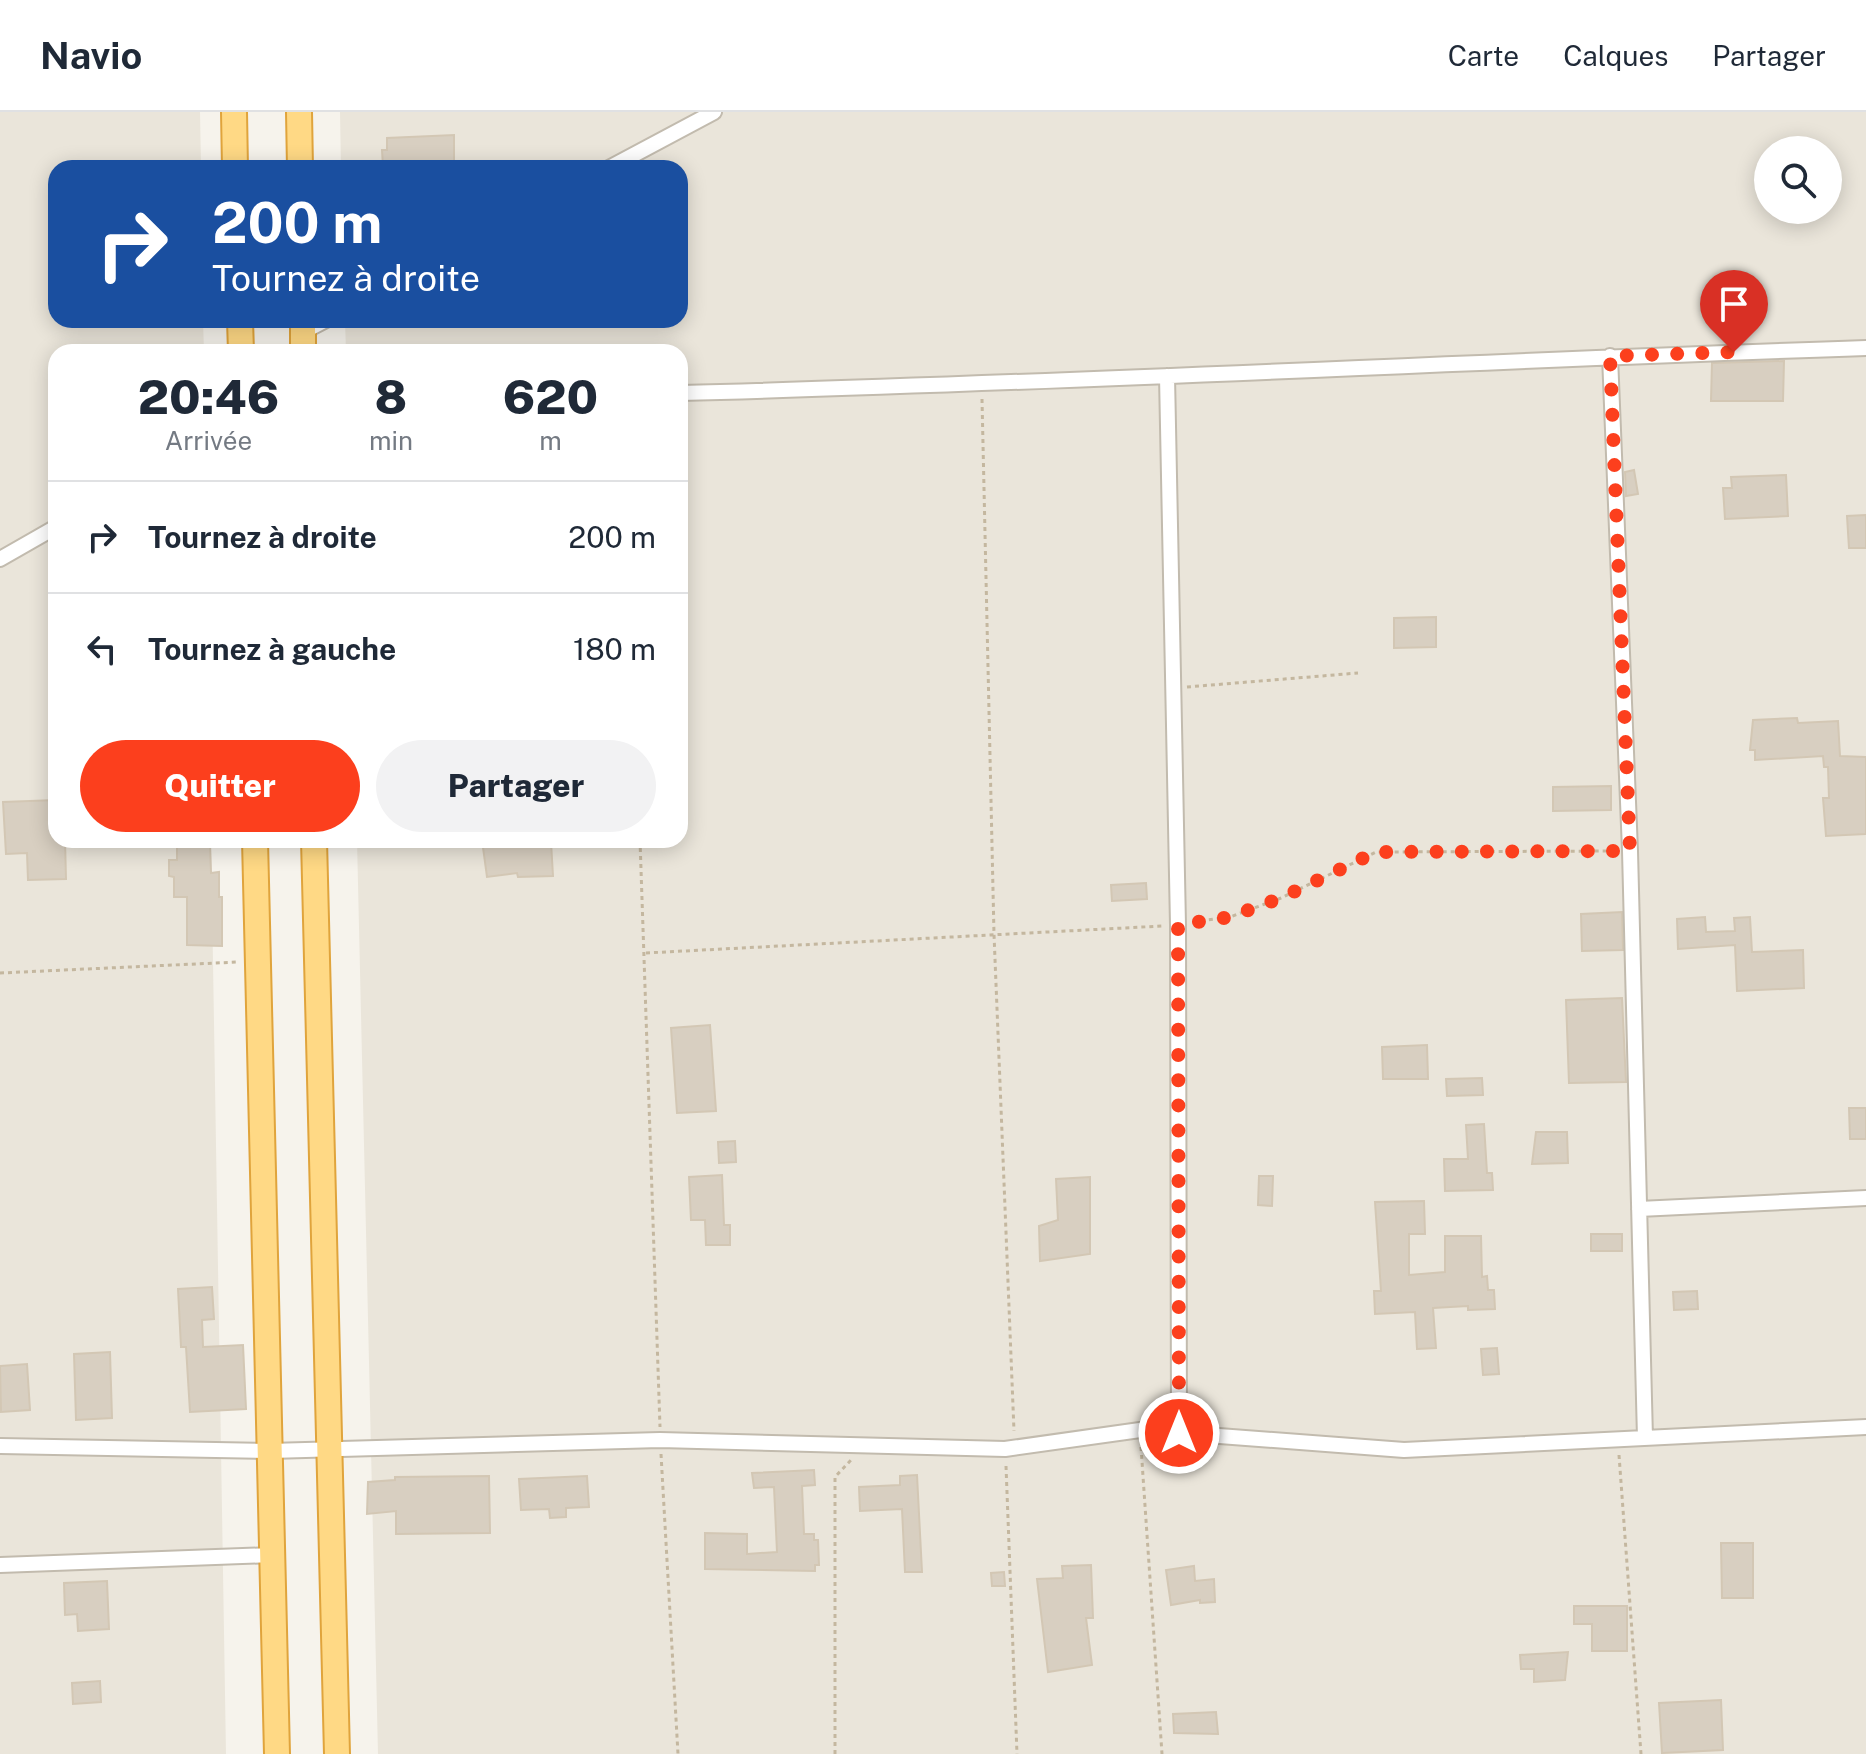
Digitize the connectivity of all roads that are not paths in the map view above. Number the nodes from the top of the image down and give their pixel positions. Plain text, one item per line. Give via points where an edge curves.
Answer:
1 (234, 112) edge
2 (299, 112) edge
3 (714, 112) edge
4 (235, 160) edge
5 (300, 160) edge
6 (624, 160) edge
7 (1866, 348) edge
8 (1610, 356) junction
9 (1167, 376) junction
10 (688, 393) edge
11 (48, 532) edge
12 (0, 559) edge
13 (255, 848) edge
14 (314, 848) edge
15 (1866, 1198) edge
16 (1639, 1209) junction
17 (1866, 1427) edge
18 (1179, 1433) junction
19 (1645, 1438) junction
20 (0, 1446) edge
21 (328, 1448) junction
22 (270, 1451) junction
23 (272, 1555) junction
24 (0, 1565) edge
25 (277, 1754) edge
26 (337, 1754) edge

1 - 4 highway
2 - 5 highway
3 - 6 street
7 - 8 street
8 - 9 street
8 - 16 street
9 - 10 street
9 - 18 street via 1178,925
11 - 12 street
13 - 22 highway
14 - 21 highway
15 - 16 street
16 - 19 street
17 - 19 street
18 - 19 street via 1404,1450
18 - 21 street via 1140,1430 1005,1449 660,1440
20 - 22 street
21 - 22 street
21 - 26 highway
22 - 23 highway
23 - 24 street
23 - 25 highway

